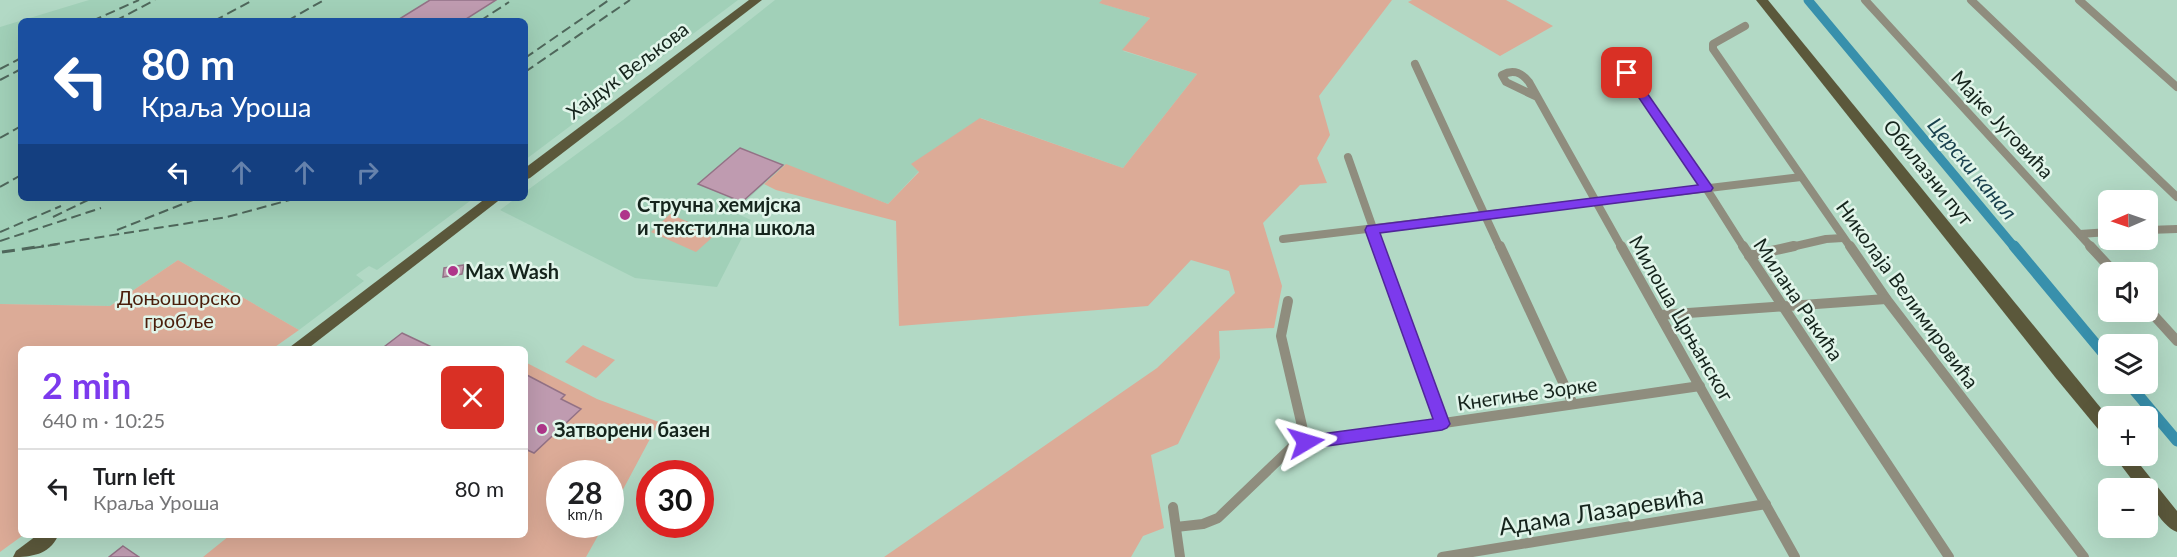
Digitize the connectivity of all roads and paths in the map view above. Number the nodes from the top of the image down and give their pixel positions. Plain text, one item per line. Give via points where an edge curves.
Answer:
1 (756, 0) edge
2 (1762, 0) edge
3 (1865, 0) edge
4 (1971, 0) edge
5 (2079, 0) edge
6 (1745, 26) dead end
7 (1619, 61) dead end
8 (1416, 64) dead end
9 (2177, 87) edge
10 (1537, 97) dead end
11 (1348, 156) dead end
12 (528, 173) edge
13 (1801, 177) junction
14 (1706, 188) junction
15 (2177, 197) edge
16 (491, 201) edge
17 (1596, 202) junction
18 (1487, 216) junction
19 (2177, 229) edge
20 (1372, 230) junction
21 (2158, 230) edge
22 (2098, 233) edge
23 (2080, 234) junction
24 (1843, 238) junction
25 (1283, 239) dead end
26 (1749, 256) junction
27 (2105, 262) edge
28 (1886, 299) junction
29 (1288, 301) dead end
30 (1782, 307) junction
31 (1660, 315) junction
32 (2158, 320) edge
33 (2177, 341) edge
34 (299, 346) edge
35 (2061, 373) junction
36 (1700, 386) junction
37 (1573, 404) junction
38 (2098, 417) edge
39 (2098, 423) edge
40 (1442, 424) junction
41 (1306, 442) junction
42 (2140, 466) edge
43 (2158, 502) edge
44 (1766, 504) junction
45 (2158, 504) edge
46 (1173, 507) dead end
47 (2177, 510) edge
48 (2177, 524) edge
49 (1176, 527) junction
50 (2177, 530) edge
51 (46, 538) edge
52 (22, 557) edge
53 (1180, 557) edge
54 (1442, 557) edge
55 (1795, 557) edge
56 (1950, 557) edge
57 (2084, 557) edge

1 - 12 main road, Хајдук Вељкова
2 - 35 main road, Обилазни пут
3 - 23 street, Мајке Југовића
4 - 15 street
5 - 9 street
6 - 13 street, Николаја Велимировића via 1712,46
7 - 14 street, Милана Ракића
8 - 18 street
10 - 17 street, Милоша Црњанског
11 - 20 street
13 - 14 street
13 - 24 street, Николаја Велимировића
14 - 17 street
14 - 26 street, Милана Ракића
16 - 34 main road
17 - 18 street
17 - 31 street, Милоша Црњанског
18 - 20 street
18 - 37 street
19 - 21 street
20 - 25 street
20 - 40 street
22 - 23 street
23 - 27 street, Мајке Југовића
24 - 26 street
24 - 28 street, Николаја Велимировића
26 - 30 street, Милана Ракића
28 - 30 street
28 - 57 street, Николаја Велимировића
29 - 41 street via 1281,336
30 - 31 street
30 - 56 street, Милана Ракића
31 - 36 street, Милоша Црњанског
32 - 33 street
35 - 38 main road, Обилазни пут
35 - 39 main road, Обилазни пут
36 - 37 street, Кнегиње Зорке
36 - 44 street, Милоша Црњанског
37 - 40 street, Кнегиње Зорке
40 - 41 street, Кнегиње Зорке
41 - 49 street, Кнегиње Зорке via 1291,448 1218,518
42 - 47 main road
43 - 48 main road
44 - 54 street, Адама Лазаревића
44 - 55 street, Милоша Црњанског
45 - 50 main road
46 - 49 street
49 - 53 street
51 - 52 main road

